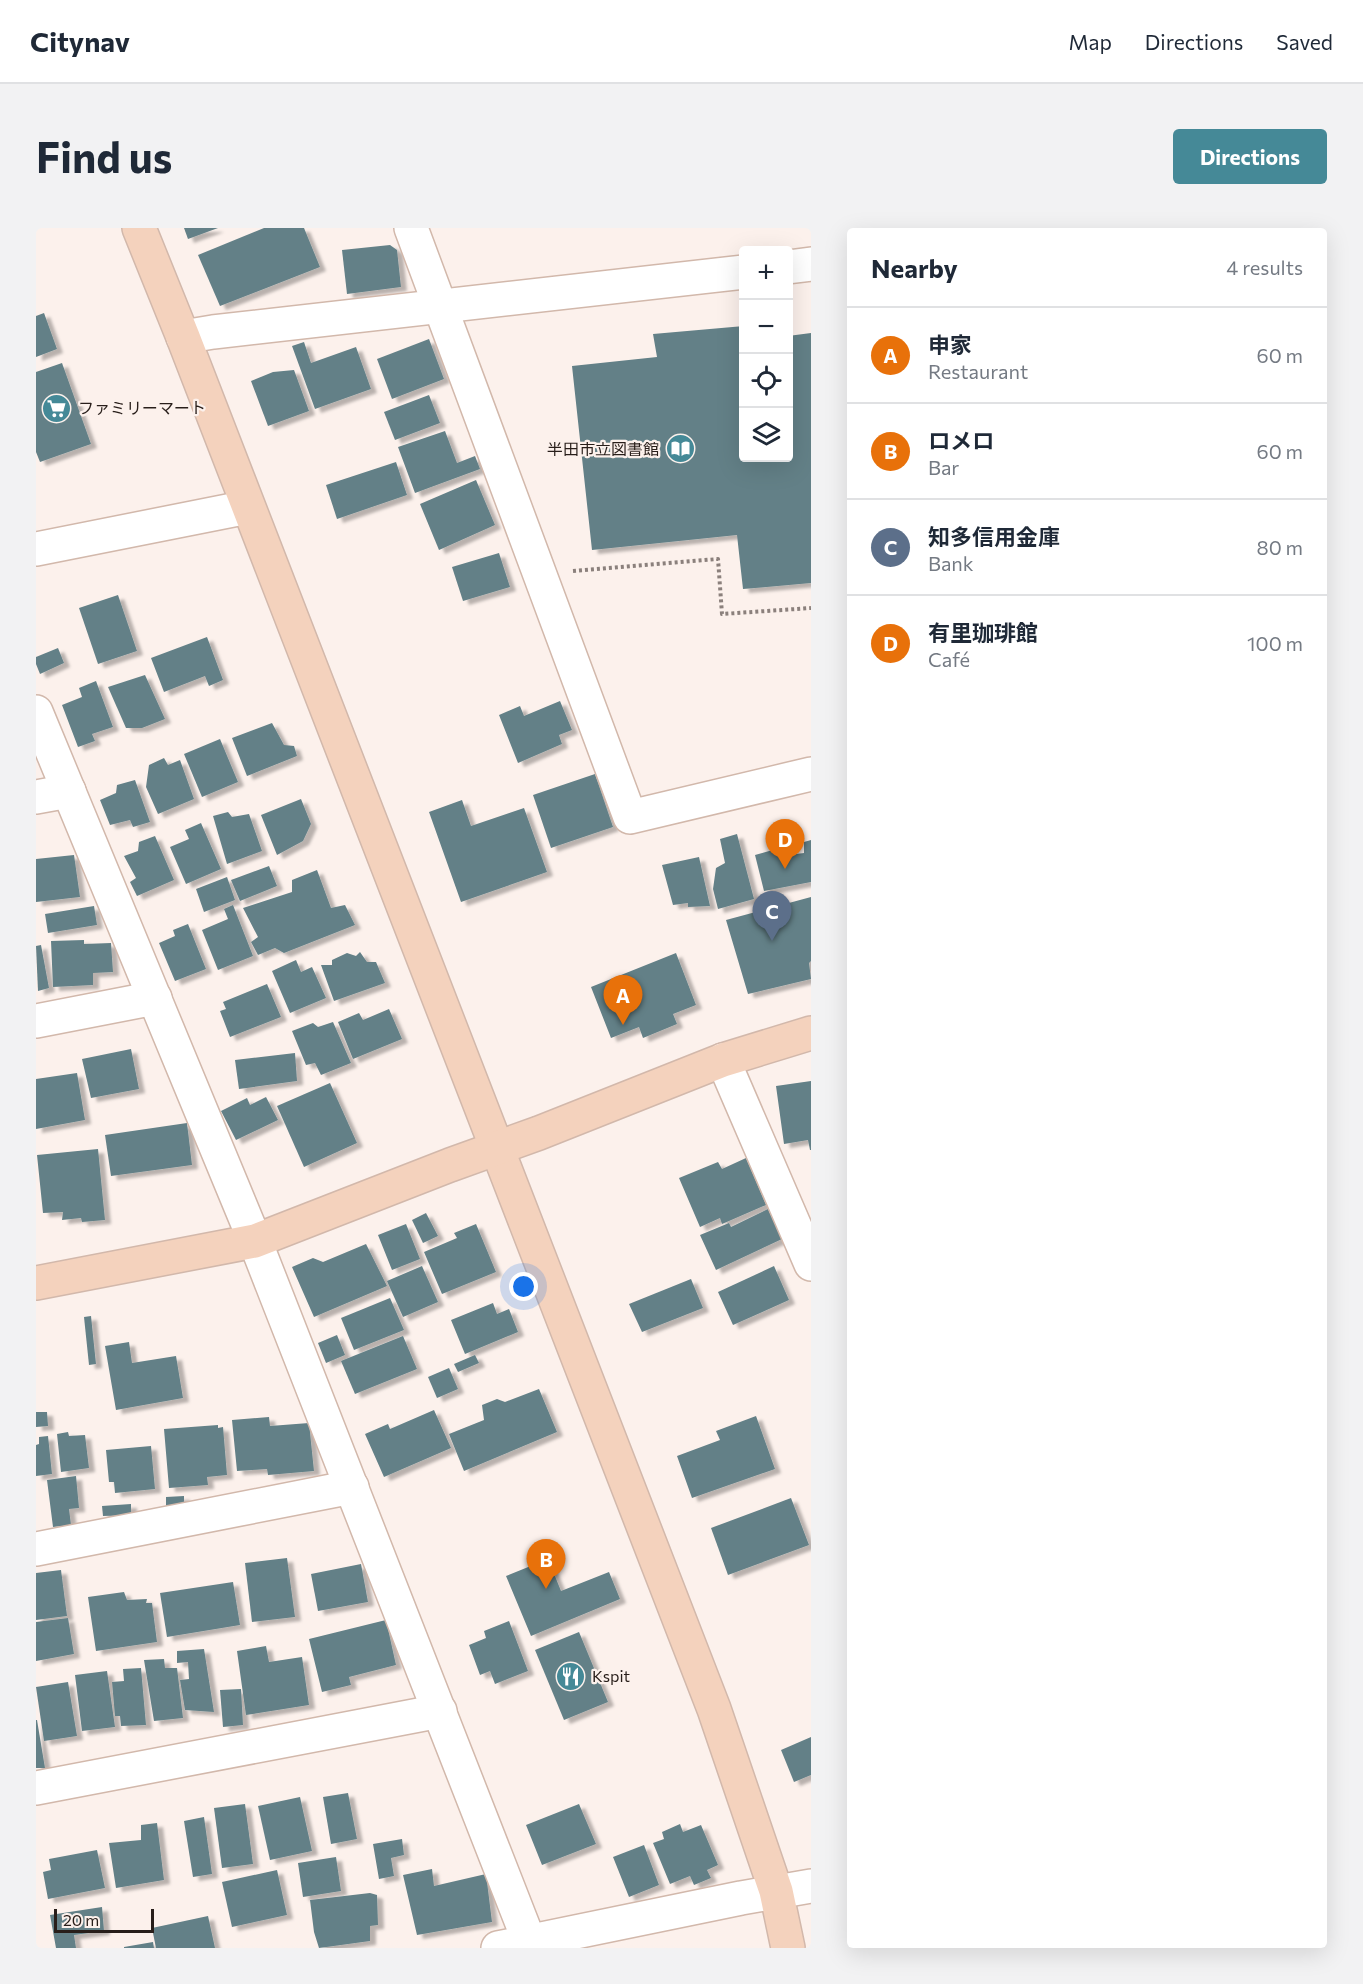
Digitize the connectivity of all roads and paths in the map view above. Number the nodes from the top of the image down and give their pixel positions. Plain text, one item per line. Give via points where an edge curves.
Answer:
1 (139, 228) edge
2 (411, 228) edge
3 (811, 264) edge
4 (793, 266) edge
5 (739, 273) edge
6 (439, 306) junction
7 (183, 337) junction
8 (248, 507) junction
9 (36, 549) edge
10 (539, 574) junction
11 (811, 608) edge
12 (36, 712) edge
13 (811, 774) edge
14 (69, 791) junction
15 (36, 797) edge
16 (155, 998) junction
17 (36, 1021) edge
18 (811, 1033) edge
19 (723, 1060) junction
20 (496, 1148) junction
21 (255, 1241) junction
22 (811, 1264) edge
23 (36, 1283) edge
24 (352, 1487) junction
25 (36, 1549) edge
26 (440, 1711) junction
27 (36, 1788) edge
28 (811, 1886) edge
29 (776, 1891) junction
30 (519, 1946) edge
31 (788, 1948) edge

1 - 7 street
2 - 6 street
3 - 4 street
5 - 6 street
6 - 7 street
6 - 10 street
7 - 8 street
8 - 9 street
8 - 20 street
10 - 11 path via 718,559 722,614
10 - 13 street via 630,817
12 - 14 street
14 - 15 street
14 - 16 street
16 - 17 street
16 - 21 street
18 - 19 street
19 - 20 street
19 - 22 street
20 - 21 street
20 - 29 street via 714,1709
21 - 23 street
21 - 24 street
24 - 25 street
24 - 26 street
26 - 27 street
26 - 30 street
28 - 29 street
29 - 30 street
29 - 31 street

